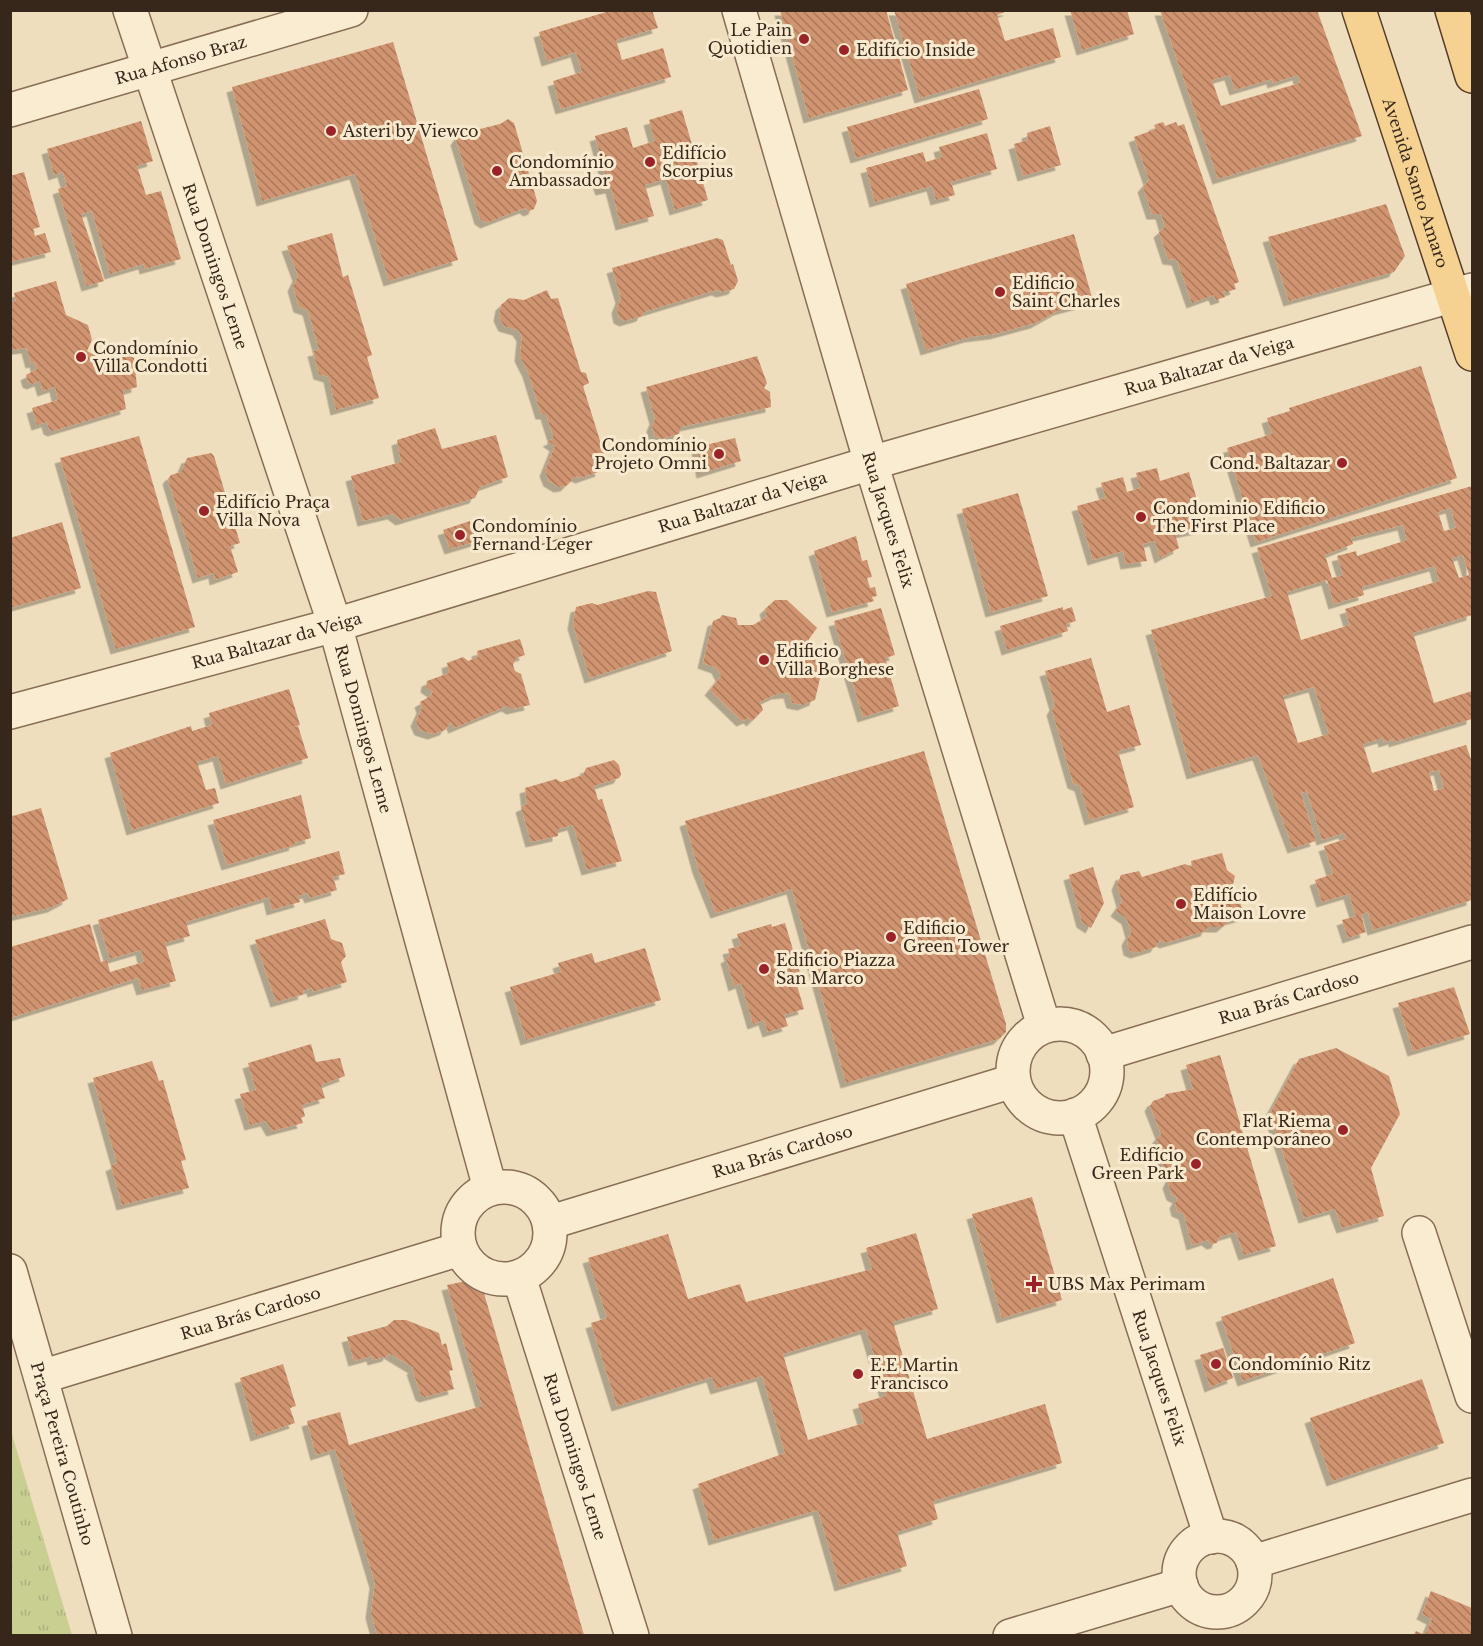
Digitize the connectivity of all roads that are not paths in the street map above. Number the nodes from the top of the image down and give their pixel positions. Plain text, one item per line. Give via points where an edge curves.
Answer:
1 (130, 10) edge
2 (351, 10) edge
3 (739, 10) edge
4 (1359, 10) edge
5 (1460, 17) edge
6 (148, 69) junction
7 (1473, 76) edge
8 (10, 110) edge
9 (1463, 293) edge
10 (1473, 354) edge
11 (871, 463) junction
12 (335, 625) junction
13 (10, 712) edge
14 (1473, 942) edge
15 (1044, 1026) junction
16 (1103, 1054) junction
17 (1013, 1081) junction
18 (1075, 1115) junction
19 (490, 1188) junction
20 (550, 1222) junction
21 (1419, 1233) dead end
22 (460, 1249) junction
23 (10, 1271) edge
24 (519, 1277) junction
25 (41, 1377) junction
26 (1473, 1396) edge
27 (1473, 1494) edge
28 (1211, 1537) junction
29 (1253, 1562) junction
30 (1180, 1585) junction
31 (1224, 1624) edge
32 (115, 1635) edge
33 (632, 1635) edge
34 (1010, 1635) edge

1 - 6 street, Rua Domingos Leme
2 - 6 street, Rua Afonso Braz
3 - 11 street, Rua Jacques Felix
4 - 9 main road, Avenida Santo Amaro
5 - 7 main road
6 - 8 street, Rua Afonso Braz
6 - 12 street, Rua Domingos Leme
9 - 10 main road, Avenida Santo Amaro
9 - 11 street, Rua Baltazar da Veiga
11 - 12 street, Rua Baltazar da Veiga
11 - 15 street, Rua Jacques Felix
12 - 13 street, Rua Baltazar da Veiga
12 - 19 street, Rua Domingos Leme
14 - 16 street, Rua Brás Cardoso
15 - 16 street via 1073,1026 1096,1041
15 - 17 street via 1022,1042 1016,1054
16 - 18 street via 1107,1069 1099,1097
17 - 18 street via 1030,1107 1044,1115
17 - 20 street, Rua Brás Cardoso
18 - 28 street, Rua Jacques Felix
19 - 20 street via 508,1186 526,1191 540,1203
19 - 22 street via 474,1197 462,1211 458,1229
20 - 24 street via 552,1236 546,1254 535,1269
21 - 26 street
22 - 24 street via 468,1263 483,1275 501,1280
22 - 25 street, Rua Brás Cardoso
23 - 25 street, Praça Pereira Coutinho
24 - 33 street, Rua Domingos Leme
25 - 32 street, Praça Pereira Coutinho
27 - 29 street
28 - 29 street via 1232,1539 1248,1552
28 - 30 street via 1199,1541 1182,1559
29 - 31 street via 1254,1584
30 - 31 street via 1184,1594
30 - 34 street

